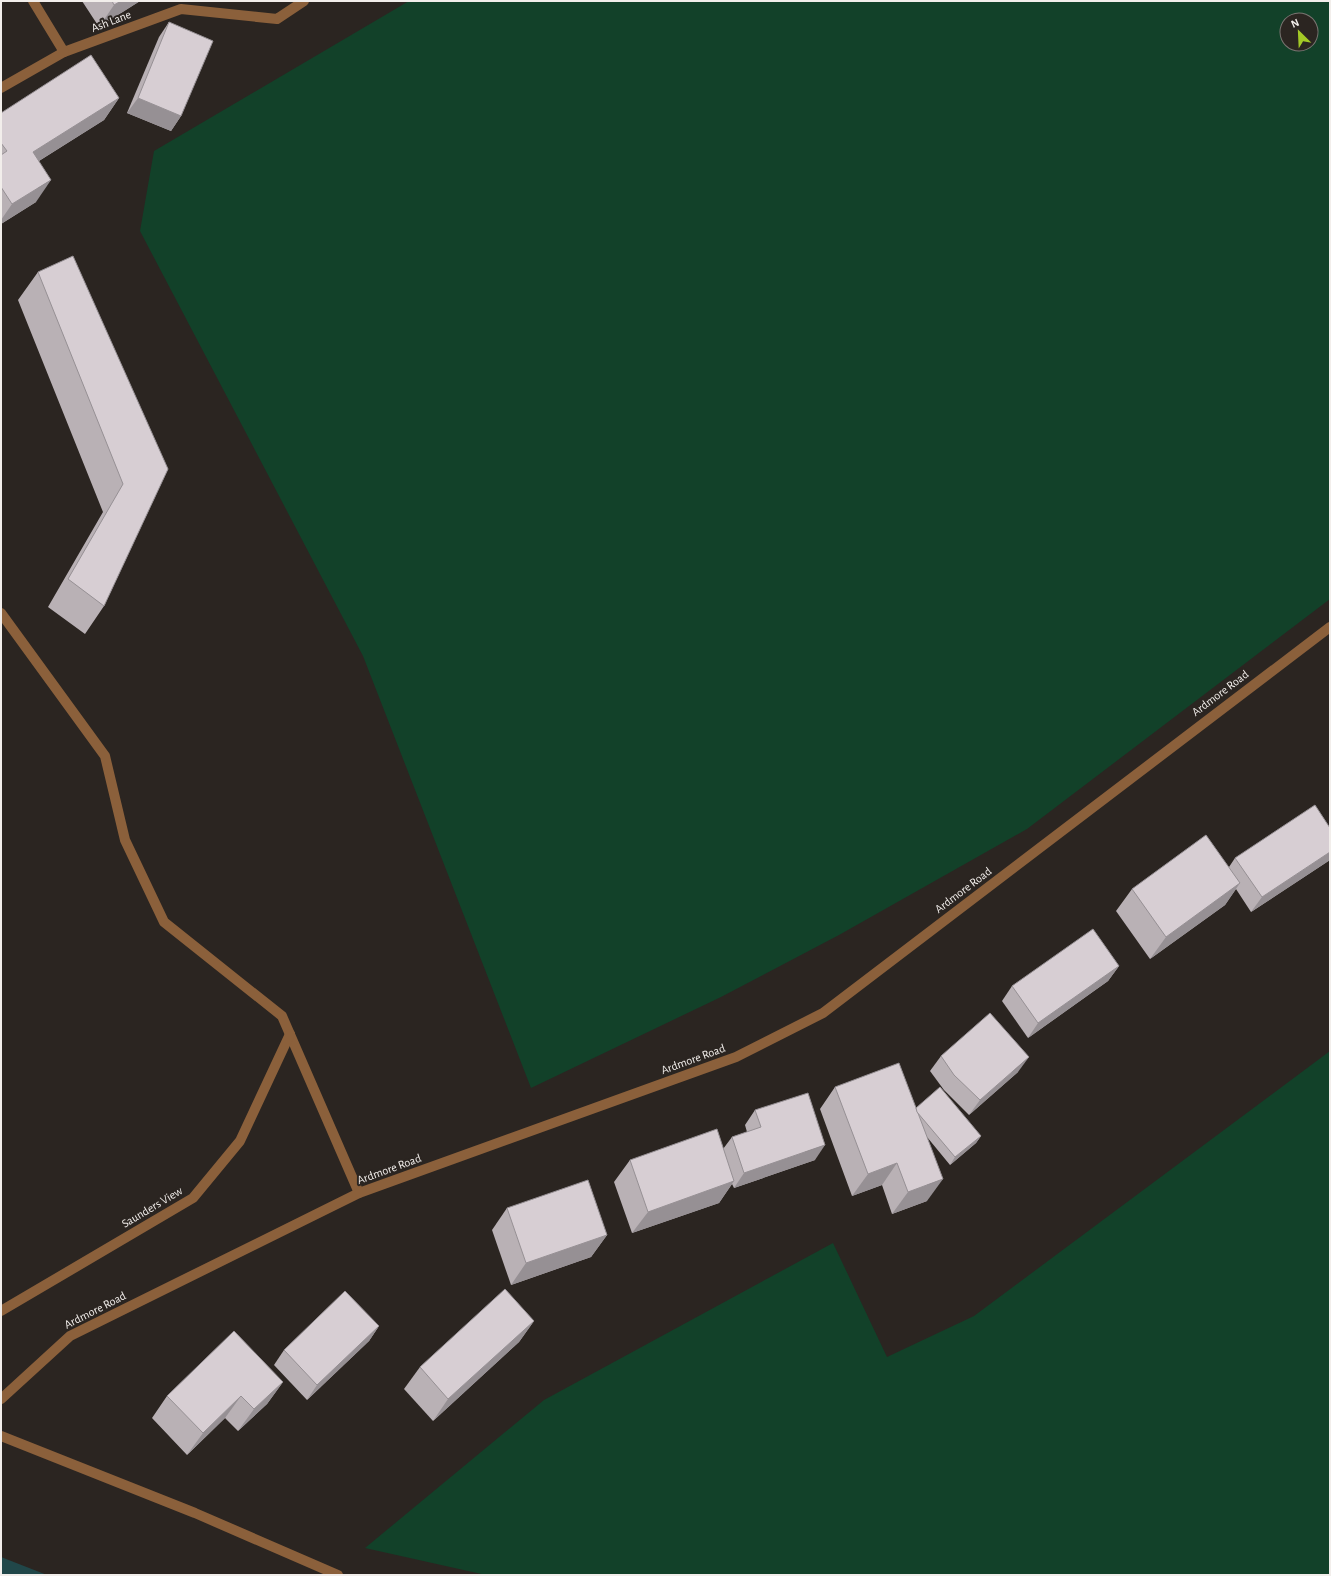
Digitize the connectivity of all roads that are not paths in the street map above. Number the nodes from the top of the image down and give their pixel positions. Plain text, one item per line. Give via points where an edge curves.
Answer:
1 (32, 1) edge
2 (304, 1) edge
3 (64, 52) junction
4 (1, 88) edge
5 (1, 613) edge
6 (1330, 627) edge
7 (290, 1034) junction
8 (359, 1193) junction
9 (1, 1311) edge
10 (1, 1399) edge
11 (1, 1436) edge
12 (338, 1575) edge

1 - 3 street
2 - 3 street, Ash Lane via 277,20 181,8
3 - 4 street, Ash Lane
5 - 7 street via 105,756 125,840 164,922 282,1016
6 - 8 street, Ardmore Road via 823,1013 736,1057
7 - 8 street
7 - 9 street, Saunders View via 240,1141 193,1198
8 - 10 street, Ardmore Road via 70,1336
11 - 12 street via 195,1513

